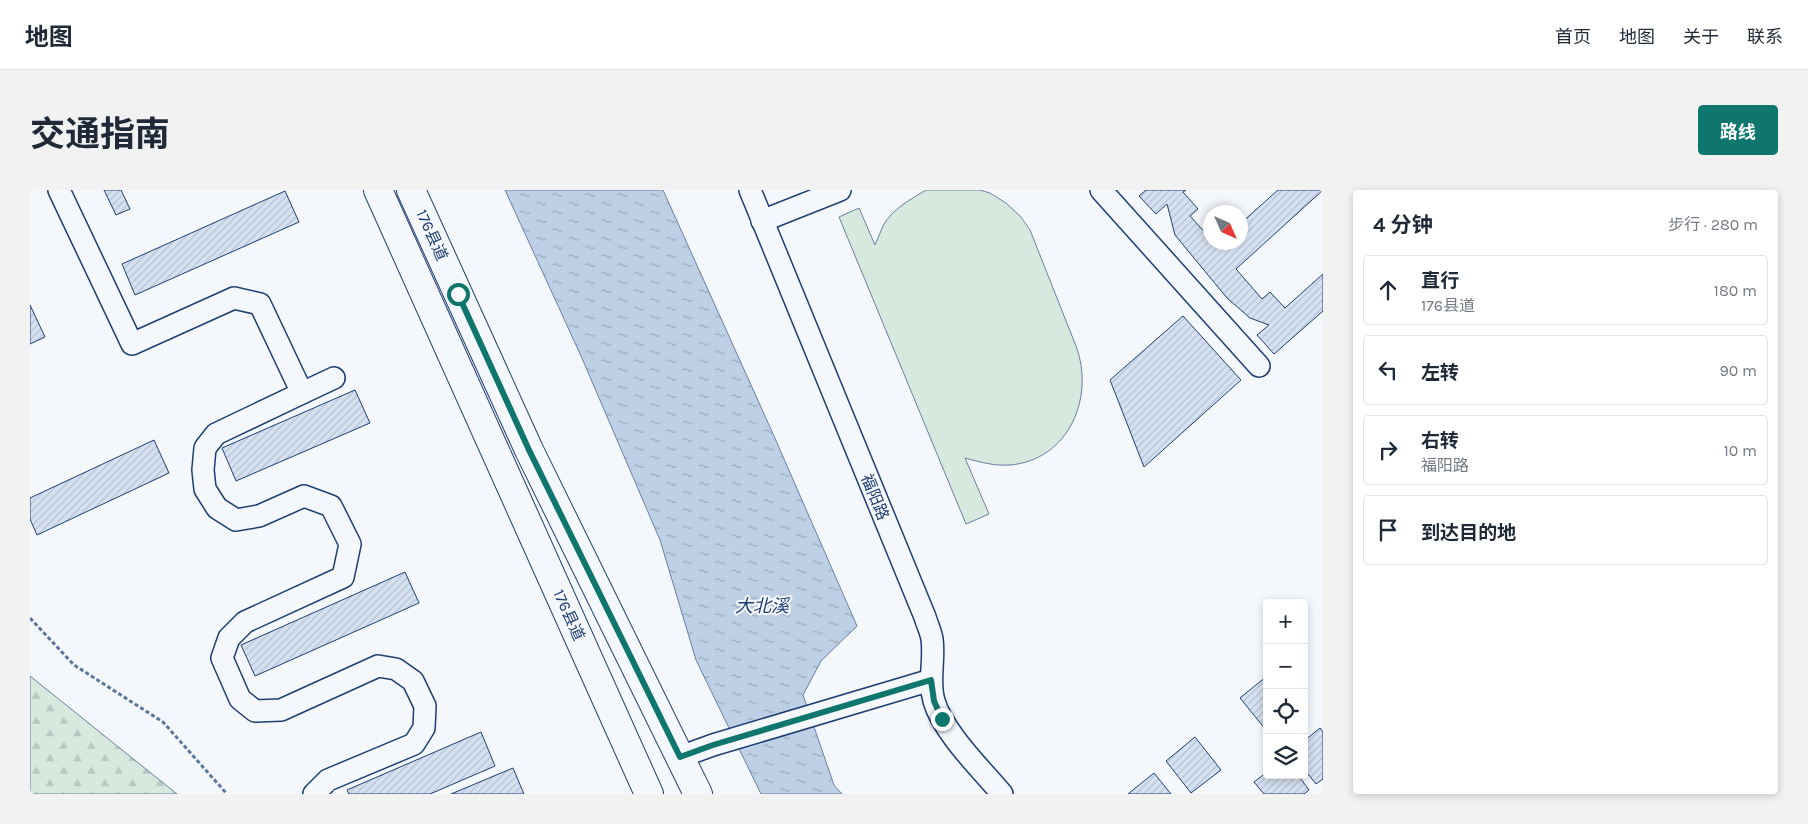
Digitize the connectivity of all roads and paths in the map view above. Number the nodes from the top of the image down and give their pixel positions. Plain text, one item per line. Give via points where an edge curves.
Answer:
1 (378, 190) edge
2 (412, 190) edge
3 (750, 190) edge
4 (840, 190) edge
5 (1101, 190) edge
6 (64, 192) edge
7 (762, 220) junction
8 (1258, 366) dead end
9 (334, 378) dead end
10 (302, 393) junction
11 (30, 618) edge
12 (931, 680) junction
13 (680, 757) junction
14 (227, 794) edge
15 (314, 794) edge
16 (647, 794) edge
17 (698, 794) edge
18 (1002, 794) edge

1 - 16 main road, 176县道
2 - 13 main road, 176县道 via 529,450
3 - 7 street, 福阳路
4 - 7 street
5 - 8 street
6 - 10 street via 132,344 234,298 260,304
7 - 12 street, 福阳路 via 925,617 932,639
9 - 10 street
10 - 15 street via 216,434 205,448 202,470 205,489 217,508 236,520 260,516 304,496 331,506 350,544 343,577 245,622 229,638 222,658 240,699 256,711 281,710 378,666 396,669 413,680 425,706 424,728 414,744 328,780
11 - 14 path via 74,665 163,722
12 - 13 street
12 - 18 street, 福阳路 via 934,701 942,719
13 - 17 main road, 176县道

